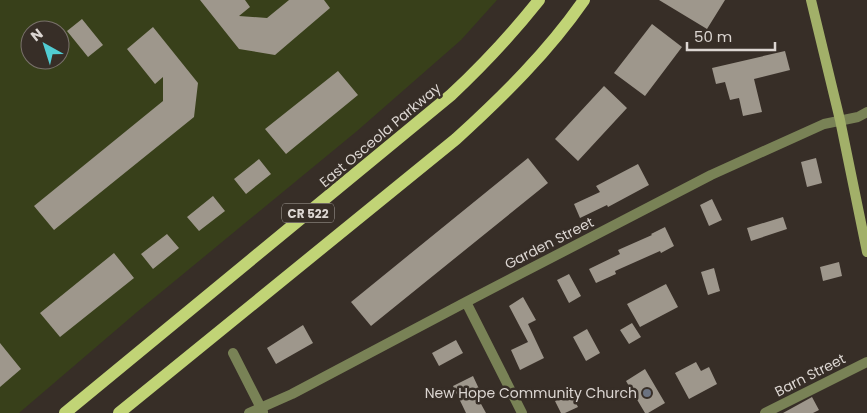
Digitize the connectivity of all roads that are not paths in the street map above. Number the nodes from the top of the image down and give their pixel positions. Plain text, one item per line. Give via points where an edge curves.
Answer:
1 (539, 0) edge
2 (584, 0) edge
3 (811, 0) edge
4 (867, 112) edge
5 (840, 120) junction
6 (867, 252) edge
7 (466, 302) junction
8 (233, 353) dead end
9 (867, 362) edge
10 (262, 410) edge
11 (65, 413) edge
12 (119, 413) edge
13 (249, 413) edge
14 (522, 413) edge
15 (765, 413) edge

1 - 11 main road, East Osceola Parkway / CR 522 via 488,60 451,95
2 - 12 main road, CR 522 via 530,67 456,139
3 - 5 street
4 - 5 street, Garden Street
5 - 6 street
5 - 7 street, Garden Street via 824,124 711,175
7 - 10 street, Garden Street
7 - 14 street
8 - 10 street
9 - 15 street, Barn Street
10 - 13 street, Garden Street

